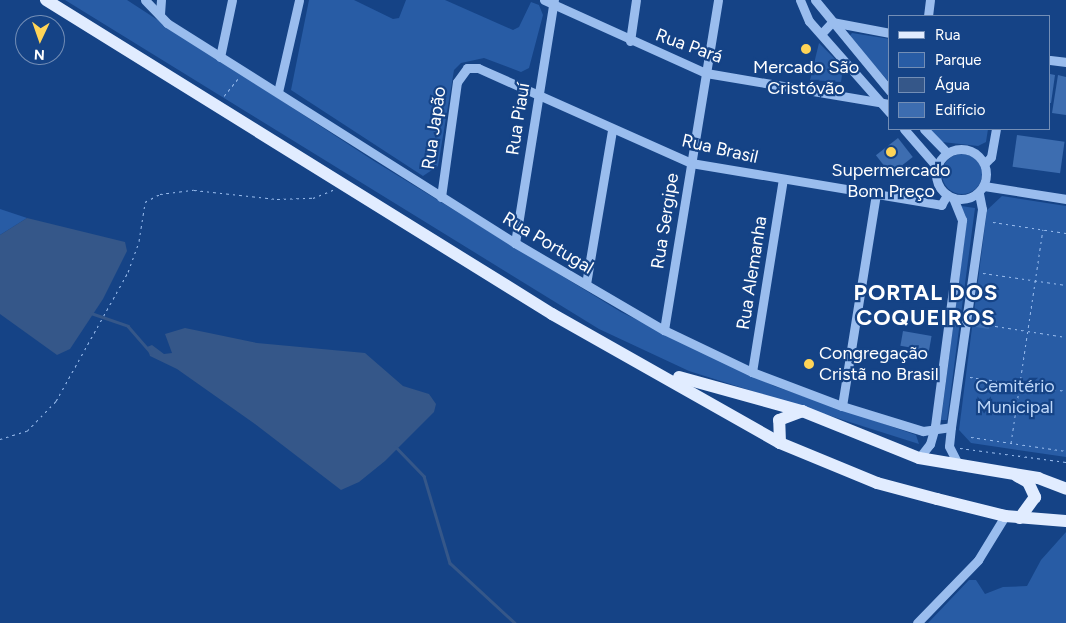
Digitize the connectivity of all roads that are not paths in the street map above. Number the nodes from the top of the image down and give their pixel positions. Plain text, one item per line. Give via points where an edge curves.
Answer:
1 (46, 0) edge
2 (145, 0) edge
3 (161, 0) edge
4 (232, 0) edge
5 (299, 0) edge
6 (544, 0) edge
7 (636, 0) edge
8 (718, 0) edge
9 (800, 0) edge
10 (815, 0) edge
11 (930, 0) edge
12 (554, 2) edge
13 (160, 14) junction
14 (928, 15) edge
15 (832, 22) junction
16 (888, 33) edge
17 (821, 34) junction
18 (630, 41) junction
19 (220, 56) junction
20 (1051, 60) edge
21 (1066, 62) edge
22 (467, 68) joint
23 (706, 73) junction
24 (888, 89) edge
25 (278, 92) junction
26 (538, 96) junction
27 (885, 103) edge
28 (612, 130) junction
29 (905, 130) edge
30 (925, 130) edge
31 (996, 130) edge
32 (947, 153) junction
33 (691, 163) junction
34 (984, 164) junction
35 (937, 167) junction
36 (783, 179) junction
37 (981, 189) junction
38 (876, 194) junction
39 (950, 196) junction
40 (441, 197) junction
41 (1066, 199) edge
42 (515, 243) junction
43 (586, 284) junction
44 (664, 330) junction
45 (660, 372) junction
46 (752, 372) junction
47 (842, 406) junction
48 (802, 411) junction
49 (935, 426) junction
50 (951, 427) junction
51 (780, 443) junction
52 (919, 458) junction
53 (960, 468) junction
54 (1014, 475) junction
55 (1066, 489) edge
56 (1005, 516) junction
57 (1020, 518) junction
58 (1066, 521) edge
59 (917, 623) edge

1 - 45 main road via 552,314
2 - 13 street, Rua Portugal
3 - 13 street
4 - 19 street
5 - 25 street
6 - 12 street, Rua Pará
7 - 18 street
8 - 23 street, Rua Sergipe
9 - 17 street
10 - 15 street
11 - 14 street
12 - 18 street, Rua Pará
12 - 26 street, Rua Piauí
13 - 19 street, Rua Portugal
15 - 16 street
15 - 17 street
15 - 24 street
17 - 27 street
18 - 23 street, Rua Pará
19 - 25 street, Rua Portugal
20 - 21 street
22 - 26 street, Rua Brasil via 486,69
22 - 40 street, Rua Japão via 456,82
23 - 27 street, Rua Pará
23 - 33 street, Rua Sergipe
25 - 40 street, Rua Portugal
26 - 28 street, Rua Brasil
26 - 42 street, Rua Piauí
28 - 33 street, Rua Brasil
28 - 43 street
29 - 35 street
30 - 32 street
31 - 34 street via 991,157
32 - 34 street via 968,150
32 - 35 street
33 - 36 street, Rua Brasil
33 - 44 street, Rua Sergipe
34 - 37 street
35 - 39 street via 938,186
36 - 38 street, Rua Brasil
36 - 46 street, Rua Alemanha
37 - 39 street via 966,199
37 - 41 street
37 - 50 street via 982,209
38 - 39 street, Rua Brasil via 941,205
38 - 47 street
39 - 49 street via 962,220
40 - 42 street, Rua Portugal
42 - 43 street, Rua Portugal
43 - 44 street, Rua Portugal
44 - 46 street, Rua Portugal
45 - 48 main road
45 - 51 main road
46 - 47 street, Rua Portugal
47 - 49 street, Rua Portugal via 923,430
48 - 51 main road via 779,420
48 - 52 main road
49 - 50 street, Rua Portugal
49 - 52 street via 930,444
50 - 53 street via 949,446
51 - 56 main road via 878,483
52 - 53 main road
53 - 54 main road
54 - 55 main road
54 - 57 main road via 1028,482 1035,497
56 - 57 main road
56 - 59 street via 978,560
57 - 58 main road

